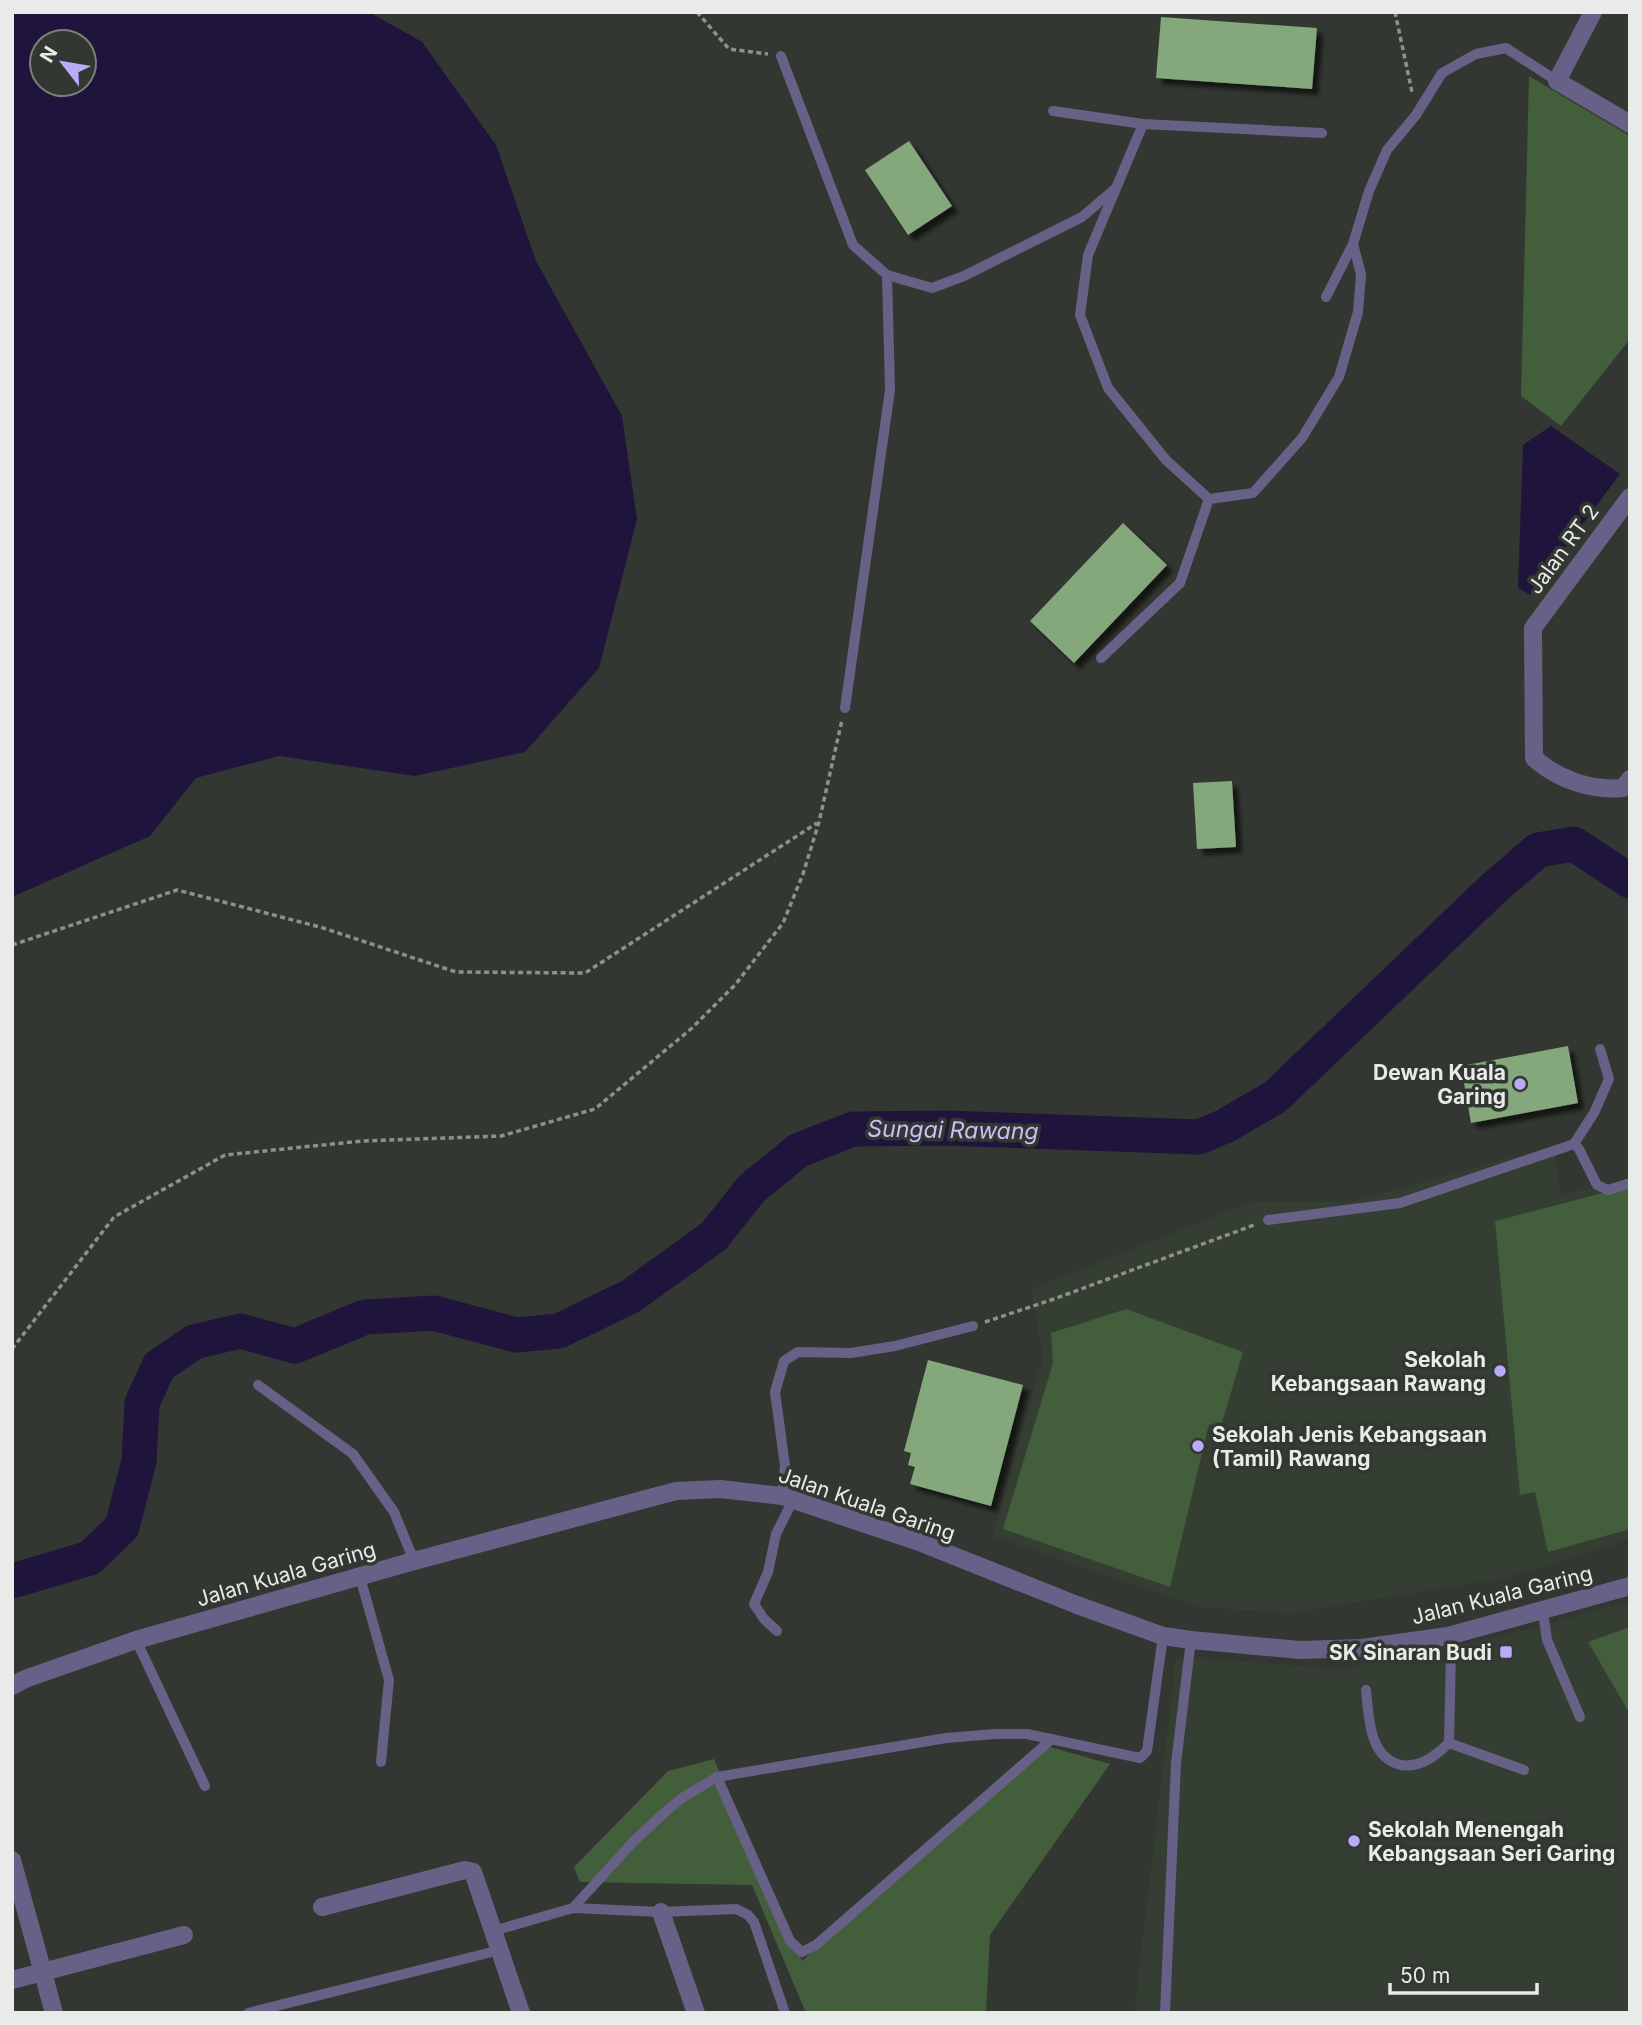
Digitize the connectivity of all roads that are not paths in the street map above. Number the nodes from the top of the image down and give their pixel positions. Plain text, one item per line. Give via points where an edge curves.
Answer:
1 (1593, 12) edge
2 (781, 56) road end
3 (1557, 81) junction
4 (1054, 111) dead end
5 (1143, 124) junction
6 (1630, 124) edge
7 (1322, 133) dead end
8 (1116, 188) junction
9 (1353, 244) junction
10 (887, 275) junction
11 (1326, 296) dead end
12 (1630, 496) edge
13 (1209, 499) junction
14 (1101, 658) dead end
15 (845, 708) road end
16 (1630, 779) edge
17 (1600, 1049) dead end
18 (1574, 1144) junction
19 (1630, 1183) edge
20 (1268, 1220) road end
21 (973, 1326) road end
22 (258, 1385) dead end
23 (787, 1498) junction
24 (414, 1561) junction
25 (360, 1577) junction
26 (1630, 1586) edge
27 (1543, 1612) junction
28 (777, 1631) dead end
29 (1164, 1636) junction
30 (1448, 1636) junction
31 (136, 1640) junction
32 (1191, 1640) junction
33 (12, 1686) edge
34 (1366, 1690) dead end
35 (1580, 1717) dead end
36 (1052, 1739) junction
37 (1450, 1743) junction
38 (381, 1762) dead end
39 (1524, 1770) dead end
40 (716, 1777) junction
41 (205, 1786) dead end
42 (12, 1860) edge
43 (322, 1907) dead end
44 (573, 1908) junction
45 (661, 1912) junction
46 (493, 1931) junction
47 (184, 1935) dead end
48 (500, 1950) junction
49 (44, 1972) junction
50 (12, 1980) edge
51 (54, 2013) edge
52 (248, 2013) edge
53 (521, 2013) edge
54 (696, 2013) edge
55 (785, 2013) edge
56 (1165, 2013) edge

1 - 3 street
2 - 10 lane via 853,245
3 - 6 street
3 - 9 lane via 1506,48 1476,54 1442,73 1387,150
4 - 5 lane
5 - 7 lane
5 - 8 lane
8 - 10 lane via 1082,217 964,276 932,288
8 - 13 lane via 1088,255 1080,315 1108,388 1166,460
9 - 11 lane
9 - 13 lane via 1361,274 1358,312 1339,377 1302,438 1253,492
10 - 15 lane via 890,390
12 - 16 street, Jalan RT 2 via 1533,628 1534,758 1549,772 1602,790 1623,788
13 - 14 lane via 1180,583
17 - 18 lane via 1609,1080
18 - 19 lane via 1597,1185 1608,1190
18 - 20 lane via 1400,1203
21 - 23 lane via 862,1352 798,1352 784,1361 775,1392
22 - 24 lane via 353,1454 394,1513
23 - 24 street, Jalan Kuala Garing via 720,1489 676,1491
23 - 28 lane via 768,1572 754,1604
23 - 29 street, Jalan Kuala Garing via 919,1542
24 - 25 street, Jalan Kuala Garing
25 - 31 street, Jalan Kuala Garing
25 - 38 lane via 390,1681
26 - 27 street, Jalan Kuala Garing
27 - 30 street, Jalan Kuala Garing
27 - 35 lane via 1547,1640
29 - 32 street, Jalan Kuala Garing
29 - 36 lane via 1147,1751 1140,1758
30 - 32 street, Jalan Kuala Garing via 1362,1648 1300,1650
30 - 37 lane
31 - 33 street, Jalan Kuala Garing
31 - 41 lane
32 - 56 lane via 1176,1763
34 - 37 lane via 1376,1747 1389,1762 1413,1767 1435,1757
36 - 40 lane via 1027,1734 946,1738
36 - 40 lane via 816,1945 802,1952 790,1941
37 - 39 lane
40 - 44 lane via 664,1813
42 - 49 street
43 - 46 street via 465,1870 473,1872
44 - 45 lane
44 - 46 lane
45 - 54 street
45 - 55 lane via 736,1909 748,1915
46 - 48 street
47 - 49 street
48 - 52 lane
48 - 53 street
49 - 50 street
49 - 51 street

